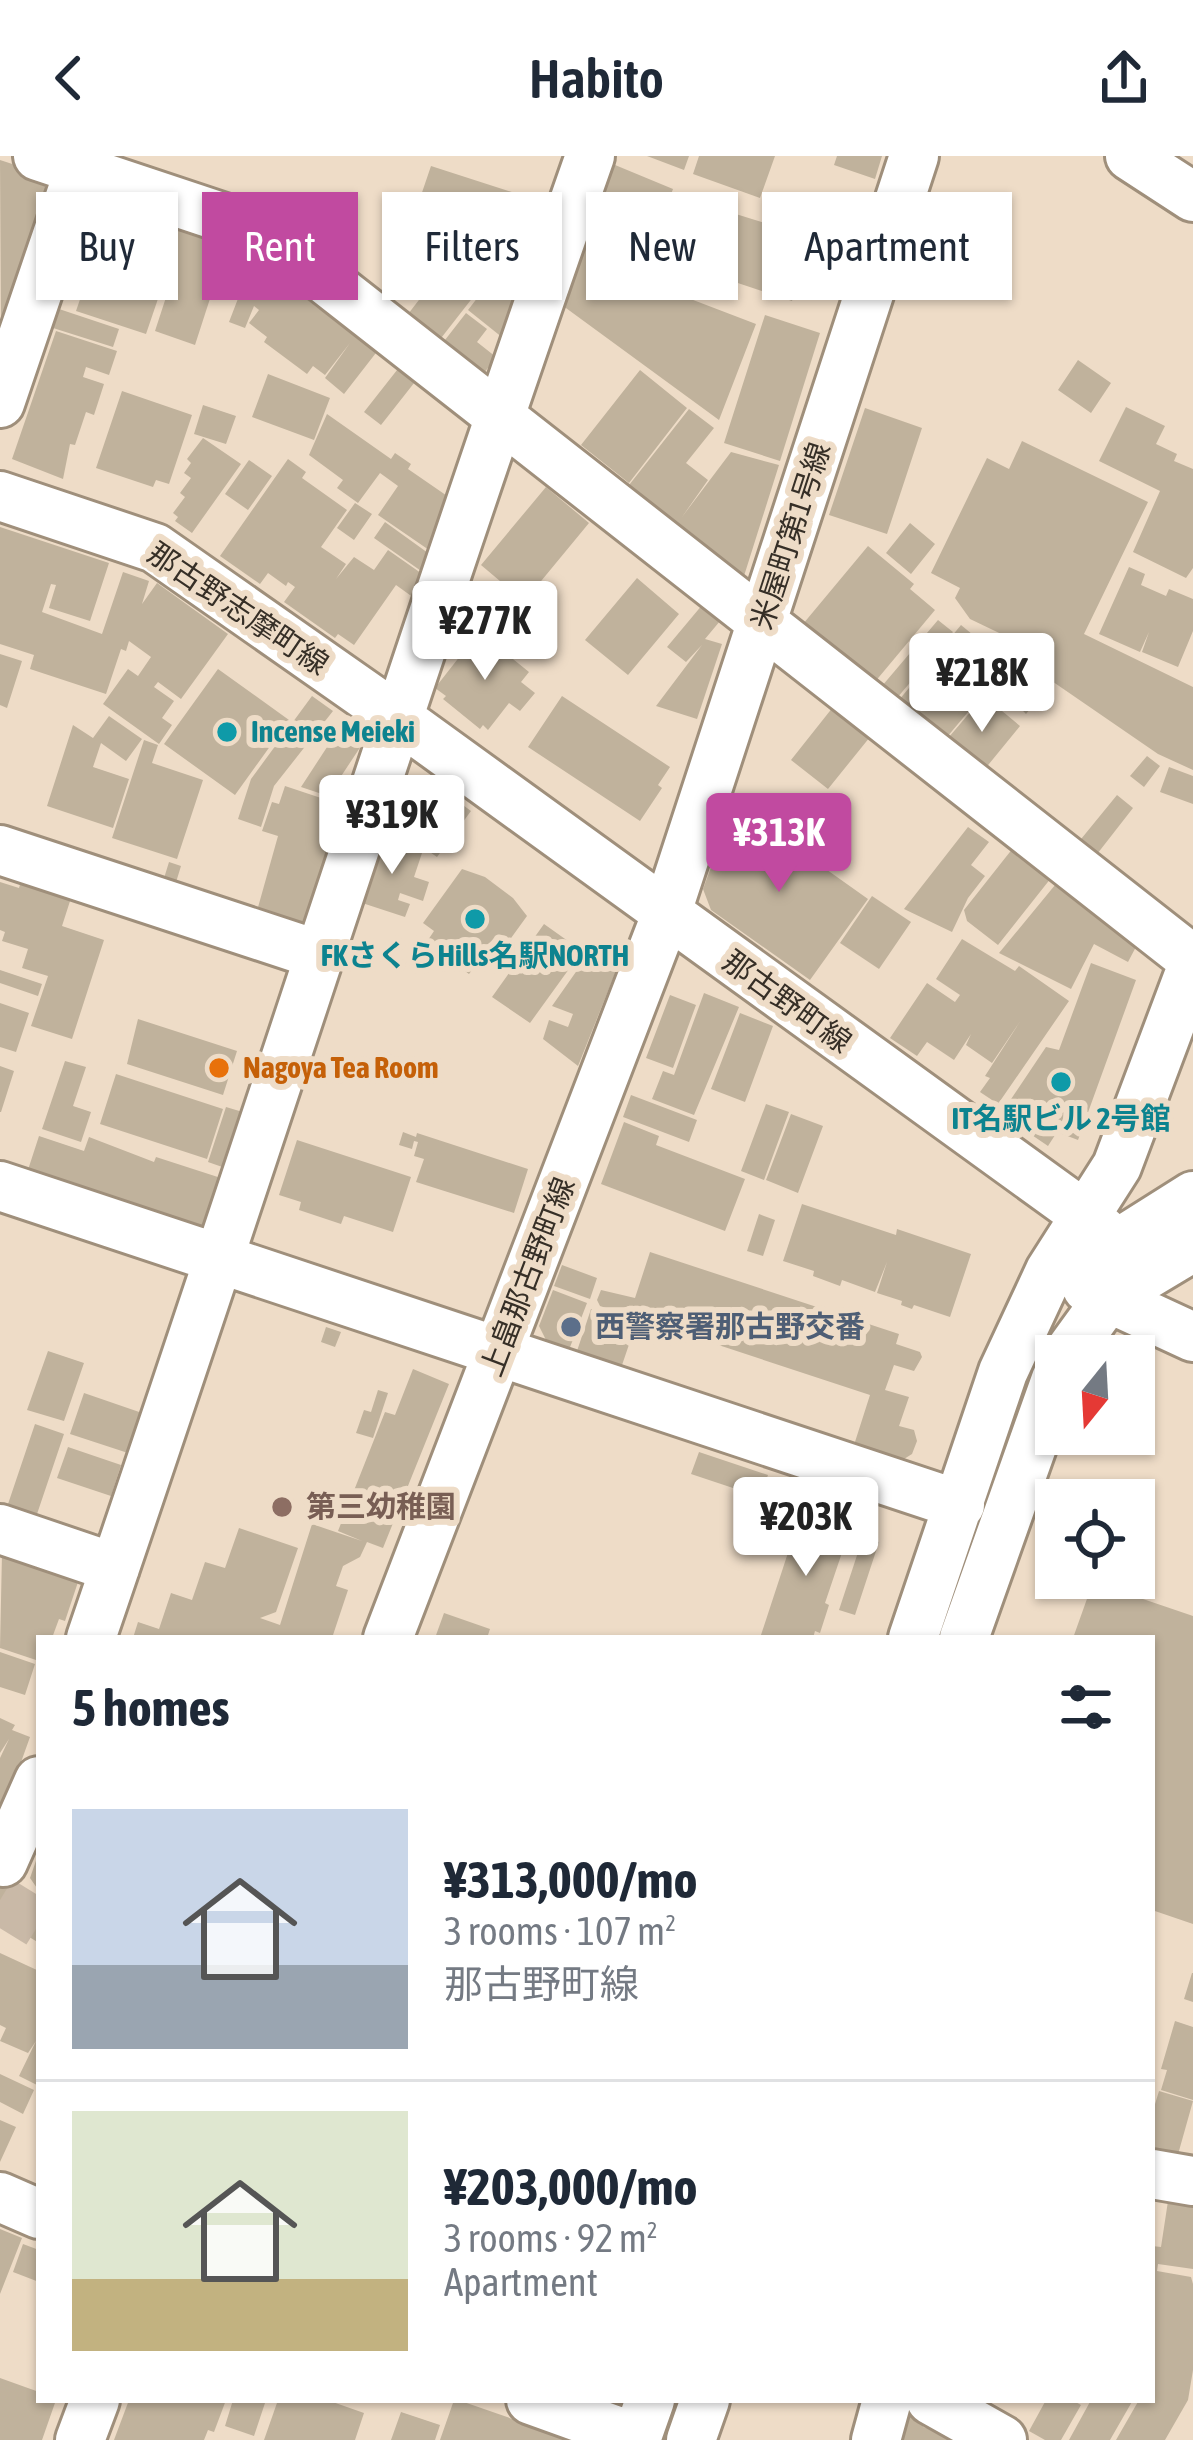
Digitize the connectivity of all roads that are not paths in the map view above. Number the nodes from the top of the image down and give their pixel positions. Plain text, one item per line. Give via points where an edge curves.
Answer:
1 (590, 156) edge
2 (914, 156) edge
3 (1130, 156) edge
4 (68, 160) edge
5 (1193, 197) edge
6 (0, 403) edge
7 (499, 416) junction
8 (0, 496) edge
9 (761, 625) junction
10 (398, 718) junction
11 (0, 850) edge
12 (666, 915) junction
13 (319, 955) junction
14 (1193, 962) edge
15 (0, 1186) edge
16 (1193, 1196) edge
17 (1101, 1230) junction
18 (1193, 1246) edge
19 (222, 1258) junction
20 (1050, 1271) junction
21 (1108, 1298) junction
22 (1081, 1335) edge
23 (1193, 1337) edge
24 (499, 1351) junction
25 (1035, 1438) edge
26 (960, 1505) junction
27 (0, 1529) edge
28 (115, 1568) junction
29 (92, 1635) edge
30 (389, 1635) edge
31 (914, 1635) edge
32 (965, 1635) edge
33 (36, 1788) edge
34 (3, 1862) dead end
35 (1155, 2175) edge
36 (1193, 2181) edge
37 (0, 2197) edge
38 (36, 2213) edge
39 (94, 2403) edge
40 (544, 2403) edge
41 (704, 2403) edge
42 (885, 2403) edge
43 (936, 2403) edge
44 (641, 2426) edge
45 (80, 2440) edge
46 (691, 2440) edge
47 (876, 2440) edge
48 (1002, 2440) edge

1 - 7 street
2 - 9 street, 米屋町第1号線
3 - 5 street
4 - 6 street
4 - 7 street via 263,231
7 - 9 street
7 - 10 street
8 - 10 street, 那古野志摩町線 via 154,548
9 - 12 street, 米屋町第1号線
9 - 14 street
10 - 12 street, 那古野町線
10 - 13 street
11 - 13 street
12 - 17 street, 那古野町線
12 - 24 street, 上畠那古野町線
13 - 19 street
14 - 17 street
15 - 19 street
16 - 17 street
17 - 20 street
17 - 21 street
18 - 21 street
19 - 24 street
19 - 28 street
20 - 21 street
20 - 26 street via 1003,1372
21 - 22 street
21 - 23 street
24 - 26 street
24 - 30 street, 上畠那古野町線
25 - 32 street
26 - 31 street
27 - 28 street
28 - 29 street
33 - 34 street
35 - 36 street
37 - 38 street
39 - 45 street
40 - 44 street
41 - 46 street
42 - 47 street
43 - 48 street

